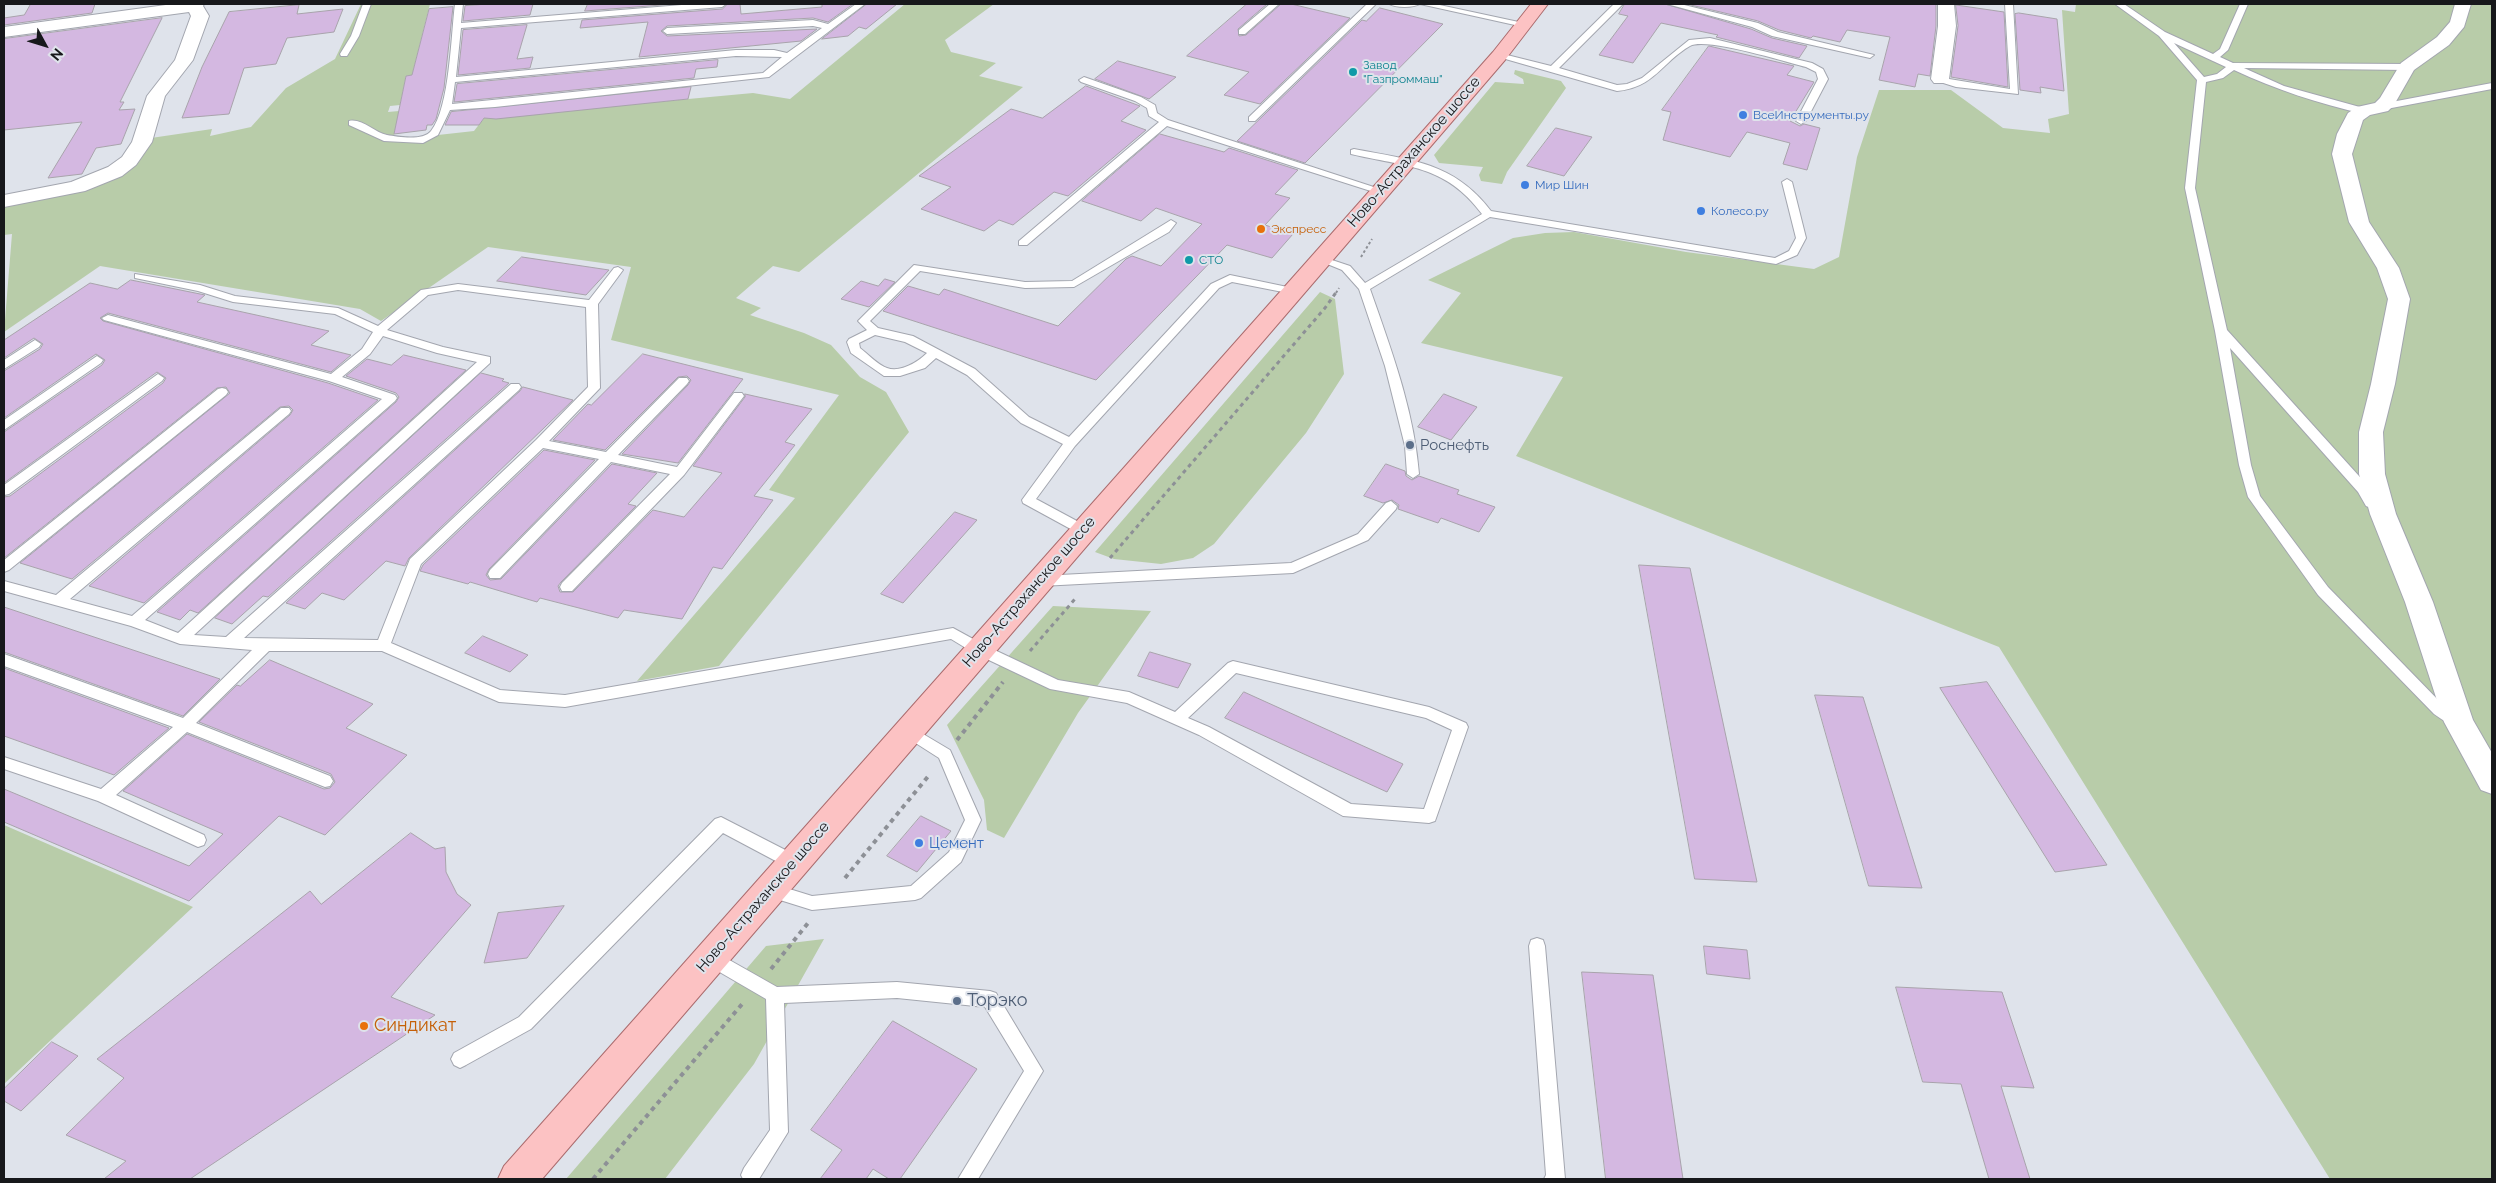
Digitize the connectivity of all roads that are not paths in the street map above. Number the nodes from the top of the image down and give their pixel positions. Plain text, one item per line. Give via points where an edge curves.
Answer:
1 (367, 4) edge
2 (459, 4) edge
3 (722, 4) edge
4 (861, 4) edge
5 (1275, 4) edge
6 (1372, 4) edge
7 (1393, 4) edge
8 (1416, 4) edge
9 (1424, 4) edge
10 (1540, 4) edge
11 (1619, 4) edge
12 (1671, 4) edge
13 (1946, 4) edge
14 (2009, 4) edge
15 (2119, 4) edge
16 (2244, 4) edge
17 (2463, 4) edge
18 (195, 5) edge
19 (1524, 24) junction
20 (456, 26) junction
21 (829, 27) junction
22 (667, 31) dead end
23 (4, 32) edge
24 (1242, 32) dead end
25 (2162, 34) junction
26 (344, 54) dead end
27 (1870, 55) dead end
28 (789, 56) junction
29 (1499, 56) junction
30 (2216, 56) junction
31 (2234, 65) junction
32 (2407, 67) junction
33 (1554, 69) junction
34 (1940, 78) joint
35 (451, 80) junction
36 (1084, 80) dead end
37 (2202, 80) junction
38 (2492, 86) edge
39 (447, 106) junction
40 (2373, 109) junction
41 (1252, 120) dead end
42 (1165, 122) junction
43 (1801, 122) dead end
44 (352, 123) dead end
45 (1354, 152) dead end
46 (1405, 162) junction
47 (1787, 182) dead end
48 (1381, 190) junction
49 (4, 201) edge
50 (1488, 214) junction
51 (1171, 223) dead end
52 (1023, 243) dead end
53 (1320, 259) junction
54 (618, 270) dead end
55 (139, 276) dead end
56 (1364, 288) junction
57 (1293, 291) junction
58 (592, 304) junction
59 (108, 318) dead end
60 (380, 331) junction
61 (874, 331) junction
62 (2221, 331) junction
63 (35, 344) dead end
64 (935, 353) junction
65 (98, 360) dead end
66 (4, 365) edge
67 (158, 378) dead end
68 (333, 378) junction
69 (683, 382) dead end
70 (515, 387) dead end
71 (222, 392) dead end
72 (738, 396) dead end
73 (285, 411) dead end
74 (4, 426) edge
75 (540, 443) junction
76 (1071, 444) junction
77 (609, 456) junction
78 (680, 472) junction
79 (1413, 474) dead end
80 (4, 491) edge
81 (1392, 506) dead end
82 (2383, 514) junction
83 (1083, 530) junction
84 (4, 567) edge
85 (495, 574) dead end
86 (1041, 581) junction
87 (4, 586) edge
88 (567, 587) dead end
89 (58, 601) junction
90 (134, 622) junction
91 (180, 639) junction
92 (231, 641) junction
93 (266, 645) junction
94 (383, 646) junction
95 (979, 649) junction
96 (4, 660) edge
97 (1177, 719) junction
98 (2459, 722) junction
99 (185, 725) junction
100 (908, 731) junction
101 (4, 763) edge
102 (325, 781) dead end
103 (2492, 781) edge
104 (103, 796) junction
105 (198, 840) dead end
106 (793, 862) junction
107 (769, 890) junction
108 (1537, 946) dead end
109 (710, 957) junction
110 (775, 995) junction
111 (460, 1059) dead end
112 (751, 1175) dead end
113 (517, 1179) edge
114 (967, 1179) edge
115 (1554, 1179) edge

1 - 26 lane
2 - 20 lane
3 - 20 lane
4 - 21 lane
5 - 24 lane
6 - 41 lane
7 - 8 lane
9 - 19 lane
10 - 19 main road, Ново-Астраханское шоссе
11 - 33 lane
12 - 27 lane via 1755,25 1775,34
13 - 34 street via 1947,26
14 - 34 lane via 2015,92 1956,84
15 - 25 lane
16 - 30 lane via 2224,50
17 - 32 street via 2458,23 2443,41
18 - 23 street
18 - 49 street via 200,16 183,61 156,95 139,148 124,164 105,176 61,192
19 - 29 main road, Ново-Астраханское шоссе
20 - 35 lane
21 - 22 lane via 813,23
21 - 28 lane
25 - 30 lane
25 - 37 lane
28 - 35 lane via 736,53
28 - 39 lane via 766,75 495,104
29 - 33 lane
29 - 46 main road, Ново-Астраханское шоссе
30 - 31 lane
31 - 32 lane
31 - 37 lane via 2220,76
31 - 40 lane via 2282,88 2318,100
32 - 40 street via 2387,101
33 - 43 lane via 1617,88 1629,87 1645,80 1690,43 1710,41 1809,65 1820,71 1823,79
35 - 39 lane
36 - 42 lane via 1138,99
37 - 62 lane via 2190,188
38 - 40 lane
39 - 44 lane via 436,133 423,140 384,138
40 - 82 street via 2355,117 2342,154 2359,222 2388,268 2399,299 2371,432 2372,474
42 - 48 lane
42 - 52 lane
45 - 46 lane
46 - 48 main road, Ново-Астраханское шоссе
46 - 50 lane via 1448,176 1468,189
47 - 50 lane via 1801,238 1793,253 1776,261
48 - 53 main road, Ново-Астраханское шоссе
50 - 56 lane
51 - 61 lane via 1165,230 1074,284 1025,285 918,267 864,321
53 - 56 lane via 1346,268
53 - 57 main road, Ново-Астраханское шоссе
54 - 58 lane
55 - 60 lane via 200,288 233,299 338,311
56 - 79 lane via 1391,366 1411,446
57 - 76 lane via 1230,278 1215,286
57 - 83 main road, Ново-Астраханское шоссе
58 - 60 lane via 458,287 425,292
58 - 75 lane via 594,388
59 - 68 lane
60 - 68 lane via 366,352
60 - 91 lane via 486,360
61 - 64 lane via 909,339
61 - 64 lane via 853,342 856,350 884,372 900,372 921,364
62 - 82 lane via 2363,488 2374,510
62 - 98 lane via 2245,465 2254,497 2324,592 2439,710
63 - 66 lane
64 - 76 lane via 971,372 1025,420
65 - 74 lane
67 - 80 lane
68 - 90 lane via 390,398
69 - 77 lane
70 - 92 lane
71 - 84 lane
72 - 78 lane
73 - 89 lane
75 - 77 lane
75 - 94 lane via 415,562
76 - 83 lane via 1028,500
77 - 78 lane
77 - 85 lane
78 - 88 lane
81 - 86 lane via 1363,537 1293,568
82 - 98 street via 2419,602
83 - 86 main road, Ново-Астраханское шоссе
86 - 95 main road, Ново-Астраханское шоссе
87 - 89 lane
89 - 90 lane
90 - 91 lane
91 - 92 lane
92 - 93 lane
93 - 94 lane
93 - 99 lane
94 - 95 lane via 498,696 566,701 953,633
95 - 97 lane via 1055,686 1129,698
95 - 100 main road, Ново-Астраханское шоссе
96 - 99 lane
97 - 97 lane via 1349,811 1429,816 1460,727 1429,713 1233,667
98 - 103 street
99 - 102 lane
99 - 104 lane
100 - 106 main road, Ново-Астраханское шоссе
100 - 107 lane via 946,754 973,820 955,857 915,893 812,903
101 - 104 lane
104 - 105 lane
106 - 107 main road, Ново-Астраханское шоссе
106 - 111 lane via 722,824 524,1023
107 - 109 main road, Ново-Астраханское шоссе
108 - 115 lane
109 - 110 lane
109 - 113 main road, Ново-Астраханское шоссе
110 - 112 lane via 779,1132
110 - 114 lane via 898,990 990,999 1034,1071

